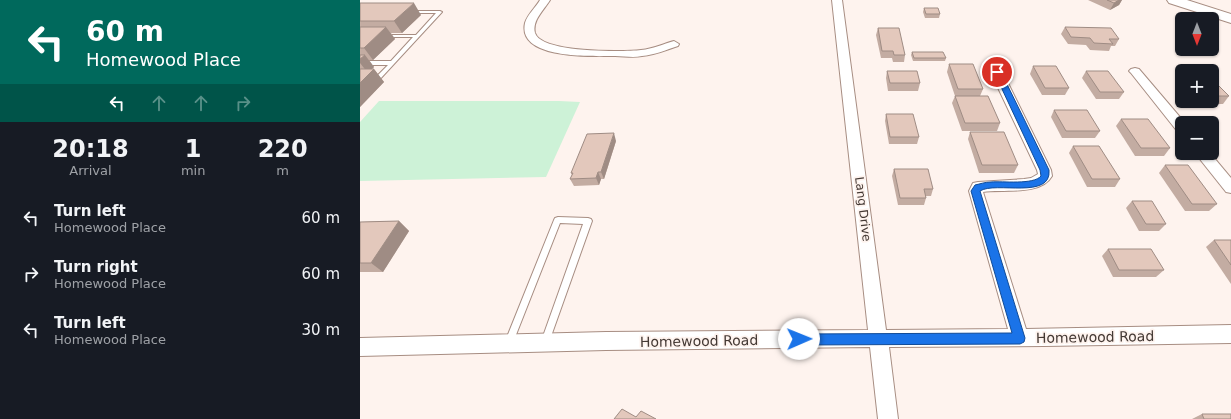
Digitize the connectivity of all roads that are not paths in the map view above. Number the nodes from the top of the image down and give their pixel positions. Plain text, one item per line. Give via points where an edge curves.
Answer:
1 (545, 0) edge
2 (837, 0) edge
3 (1174, 0) edge
4 (404, 12) edge
5 (1231, 19) edge
6 (374, 36) edge
7 (417, 36) junction
8 (674, 44) dead end
9 (360, 63) edge
10 (392, 63) junction
11 (1135, 71) dead end
12 (997, 72) dead end
13 (360, 77) edge
14 (367, 77) junction
15 (360, 84) edge
16 (1175, 120) edge
17 (1208, 160) edge
18 (1231, 188) edge
19 (1231, 334) edge
20 (879, 338) junction
21 (1020, 338) junction
22 (545, 342) junction
23 (508, 343) junction
24 (360, 347) edge
25 (888, 419) edge

1 - 8 street via 530,24 530,31 539,42 548,47 575,53 646,53
2 - 20 street, Lang Drive
3 - 5 main road
4 - 7 lane via 440,12
6 - 7 lane
7 - 10 lane
9 - 10 lane
10 - 14 lane via 378,77
11 - 16 street
12 - 21 street via 1045,176 1042,181 1032,184 988,185 976,191
13 - 14 lane
14 - 15 lane
17 - 18 street
19 - 21 street, Homewood Road
20 - 21 street, Homewood Road
20 - 22 street, Homewood Road
20 - 25 street, Lang Drive
22 - 23 street, Homewood Road
22 - 23 lane via 588,221 558,220
23 - 24 street, Homewood Road

